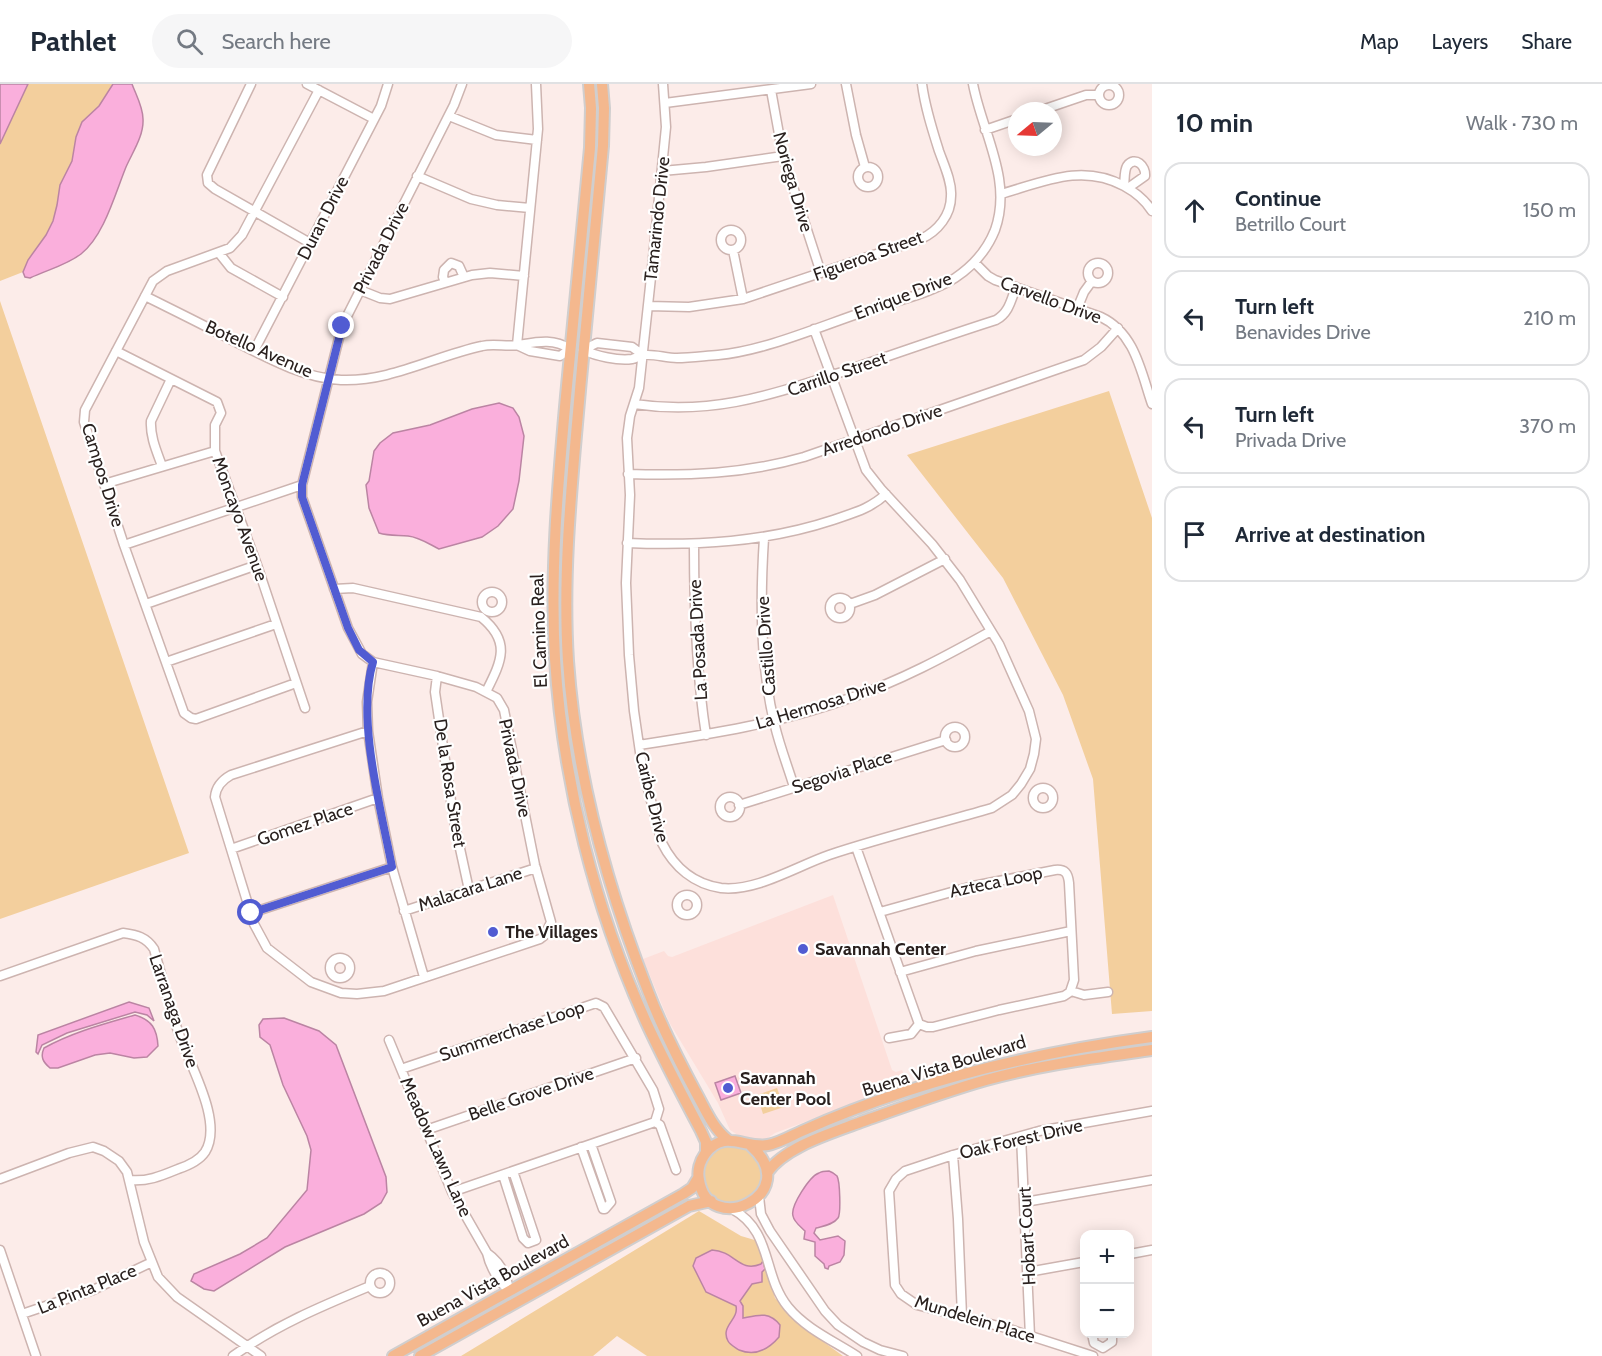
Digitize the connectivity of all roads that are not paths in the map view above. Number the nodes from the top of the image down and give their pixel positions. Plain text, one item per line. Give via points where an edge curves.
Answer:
1 (251, 84) edge
2 (307, 84) edge
3 (388, 84) edge
4 (462, 84) edge
5 (536, 84) edge
6 (589, 84) edge
7 (602, 84) edge
8 (663, 84) edge
9 (811, 84) edge
10 (846, 84) edge
11 (922, 84) edge
12 (973, 84) edge
13 (319, 90) junction
14 (771, 90) junction
15 (1099, 95) dead end
16 (665, 103) junction
17 (1062, 103) edge
18 (449, 116) junction
19 (374, 119) junction
20 (1008, 122) edge
21 (985, 130) junction
22 (537, 140) junction
23 (783, 156) junction
24 (865, 167) dead end
25 (662, 171) junction
26 (417, 176) junction
27 (1001, 194) junction
28 (530, 208) junction
29 (1152, 211) edge
30 (256, 212) junction
31 (310, 243) junction
32 (733, 250) dead end
33 (219, 253) junction
34 (975, 263) junction
35 (821, 273) junction
36 (524, 276) junction
37 (464, 277) junction
38 (1092, 281) dead end
39 (445, 282) junction
40 (1016, 287) junction
41 (360, 290) junction
42 (145, 296) junction
43 (283, 297) junction
44 (743, 299) junction
45 (648, 306) junction
46 (1077, 309) junction
47 (1118, 328) junction
48 (814, 329) junction
49 (517, 345) junction
50 (570, 349) junction
51 (584, 350) junction
52 (116, 351) junction
53 (254, 351) junction
54 (643, 355) junction
55 (830, 376) junction
56 (328, 378) junction
57 (171, 379) junction
58 (634, 404) junction
59 (1152, 404) edge
60 (853, 441) junction
61 (215, 451) junction
62 (162, 466) junction
63 (628, 474) junction
64 (104, 484) junction
65 (302, 485) junction
66 (886, 494) junction
67 (236, 507) junction
68 (764, 538) junction
69 (627, 543) junction
70 (124, 545) junction
71 (694, 545) junction
72 (945, 559) junction
73 (257, 565) junction
74 (334, 589) junction
75 (146, 604) junction
76 (850, 604) dead end
77 (276, 624) junction
78 (991, 631) junction
79 (166, 662) junction
80 (373, 662) junction
81 (437, 676) junction
82 (296, 683) junction
83 (486, 692) junction
84 (304, 708) dead end
85 (774, 721) junction
86 (368, 731) junction
87 (706, 735) junction
88 (946, 740) dead end
89 (639, 745) junction
90 (1021, 784) junction
91 (794, 787) junction
92 (1035, 792) dead end
93 (378, 798) junction
94 (740, 805) dead end
95 (856, 847) junction
96 (231, 849) junction
97 (392, 867) junction
98 (536, 868) junction
99 (699, 881) junction
100 (470, 890) junction
101 (693, 897) dead end
102 (404, 911) junction
103 (879, 912) junction
104 (251, 913) junction
105 (1071, 931) junction
106 (900, 972) junction
107 (0, 976) edge
108 (334, 977) dead end
109 (424, 977) junction
110 (329, 989) junction
111 (1071, 991) junction
112 (1108, 992) dead end
113 (919, 1024) junction
114 (1152, 1036) edge
115 (889, 1038) dead end
116 (389, 1040) dead end
117 (1152, 1050) edge
118 (636, 1058) junction
119 (681, 1064) junction
120 (400, 1069) junction
121 (669, 1071) junction
122 (1152, 1112) edge
123 (655, 1122) junction
124 (823, 1122) junction
125 (426, 1130) junction
126 (828, 1134) junction
127 (1022, 1136) junction
128 (728, 1140) junction
129 (591, 1144) junction
130 (751, 1146) junction
131 (581, 1148) junction
132 (706, 1152) junction
133 (953, 1155) junction
134 (676, 1170) dead end
135 (513, 1171) junction
136 (767, 1173) junction
137 (503, 1175) junction
138 (698, 1178) junction
139 (0, 1179) edge
140 (896, 1179) joint
141 (129, 1180) junction
142 (1152, 1180) edge
143 (452, 1192) junction
144 (759, 1197) junction
145 (711, 1201) junction
146 (1025, 1202) junction
147 (732, 1209) junction
148 (0, 1250) edge
149 (1152, 1250) edge
150 (1134, 1253) edge
151 (153, 1263) junction
152 (1080, 1263) edge
153 (1028, 1272) junction
154 (370, 1286) dead end
155 (508, 1291) junction
156 (515, 1303) junction
157 (22, 1314) junction
158 (962, 1316) junction
159 (1030, 1336) junction
160 (1093, 1338) edge
161 (1113, 1338) edge
162 (247, 1346) junction
163 (1099, 1347) junction
164 (36, 1356) edge
165 (233, 1356) edge
166 (252, 1356) edge
167 (261, 1356) edge
168 (393, 1356) edge
169 (420, 1356) edge
170 (857, 1356) edge
171 (903, 1356) edge
172 (1094, 1356) edge

1 - 30 street via 207,175 208,183 215,189
2 - 13 street
3 - 19 street, Duran Drive
4 - 18 street, Privada Drive
5 - 22 street
6 - 50 main road, El Camino Real via 590,148
7 - 51 main road, El Camino Real via 603,146
8 - 16 street, Tamarindo Drive
9 - 14 street
10 - 24 street
11 - 35 street, Figueroa Street via 951,190 945,219 928,236
12 - 21 street, Enrique Drive
13 - 19 street
13 - 30 street, Campos Drive
14 - 16 street
14 - 23 street, Noriega Drive
15 - 17 street
16 - 25 street, Tamarindo Drive
18 - 22 street via 496,135
18 - 26 street, Privada Drive
19 - 31 street, Duran Drive
20 - 21 street
21 - 27 street, Enrique Drive
22 - 28 street
23 - 25 street
23 - 35 street, Noriega Drive
25 - 45 street, Tamarindo Drive
26 - 28 street via 471,199
26 - 41 street, Privada Drive
27 - 29 street via 1057,176 1103,177 1126,187
27 - 34 street, Enrique Drive via 995,229
28 - 36 street
30 - 31 street
30 - 33 street, Campos Drive via 242,235
31 - 43 street, Duran Drive
32 - 44 street
33 - 42 street, Campos Drive via 167,272 153,281
33 - 43 street via 231,268
34 - 40 street, Carvello Drive via 988,276
34 - 48 street, Enrique Drive via 945,283
35 - 44 street, Figueroa Street
36 - 37 street via 490,273
36 - 49 street
37 - 39 street
37 - 39 street via 459,266 449,264 443,273
38 - 46 street
39 - 41 street via 390,299
40 - 46 street, Carvello Drive
40 - 55 street, Carrillo Street via 1008,308 996,320
41 - 56 street, Privada Drive via 342,326
42 - 52 street, Campos Drive
42 - 53 street, Botello Avenue
43 - 53 street, Duran Drive
44 - 45 street, Figueroa Street via 689,307
45 - 54 street, Tamarindo Drive
46 - 47 street, Carvello Drive
47 - 59 street, Carvello Drive via 1130,344
47 - 60 street, Arredondo Drive via 1084,360
48 - 54 street, Enrique Drive via 720,355
48 - 55 street, Caribe Drive
49 - 50 street, Botello Avenue via 560,356
49 - 56 street, Botello Avenue via 481,346 362,380
50 - 51 main road
50 - 121 main road, El Camino Real via 553,567 559,705 576,807 599,898 645,1020
51 - 54 street, Enrique Drive via 597,343 632,347
51 - 119 main road, El Camino Real via 566,563 572,702 587,801 612,893 654,1006
52 - 57 street, Moncayo Avenue
52 - 64 street, Campos Drive via 85,410 84,422
53 - 56 street, Botello Avenue via 305,373
54 - 58 street, Caribe Drive
55 - 58 street, Carrillo Street via 735,403 665,408
55 - 60 street, Caribe Drive
56 - 65 street, Privada Drive
57 - 61 street, Moncayo Avenue via 217,402 222,413 215,426
57 - 62 street via 151,421
58 - 63 street, Caribe Drive via 627,438
60 - 63 street, Arredondo Drive via 751,470 688,476
60 - 66 street, Caribe Drive via 866,470
61 - 62 street
61 - 67 street, Moncayo Avenue
62 - 64 street
63 - 69 street, Caribe Drive
64 - 70 street, Campos Drive
65 - 67 street
65 - 74 street, Privada Drive via 302,497
66 - 68 street via 867,509
66 - 72 street, Caribe Drive
67 - 70 street
67 - 73 street, Moncayo Avenue
68 - 71 street
68 - 85 street, Castillo Drive via 762,621
69 - 71 street
69 - 89 street, Caribe Drive via 629,655
70 - 75 street, Campos Drive
71 - 87 street, La Posada Drive via 694,628
72 - 76 street
72 - 78 street, Caribe Drive
73 - 75 street
73 - 77 street, Moncayo Avenue
74 - 80 street, Privada Drive via 352,637 359,650
74 - 83 street via 353,588 484,614 501,648 501,662
75 - 79 street, Campos Drive
77 - 79 street
77 - 82 street, Moncayo Avenue
78 - 85 street, La Hermosa Drive via 879,687
78 - 90 street, Caribe Drive via 1022,692 1034,726 1034,754
79 - 82 street, Campos Drive via 184,713 196,719
80 - 81 street
80 - 86 street via 367,702
81 - 83 street
81 - 100 street, De la Rosa Street via 435,692 451,797
82 - 84 street, Moncayo Avenue
83 - 98 street, Privada Drive via 497,698 504,710
85 - 87 street, La Hermosa Drive
85 - 91 street, Castillo Drive
86 - 93 street
86 - 96 street, Privada Drive via 231,775 221,782 215,797
87 - 89 street, La Hermosa Drive
88 - 91 street, Segovia Place
89 - 99 street, Caribe Drive via 662,843 674,863
90 - 92 street
90 - 95 street, Caribe Drive via 992,808
91 - 94 street, Segovia Place
93 - 96 street, Gomez Place
93 - 97 street
95 - 99 street, Caribe Drive via 746,887 721,888
95 - 103 street
96 - 104 street, Privada Drive
97 - 102 street
97 - 104 street
98 - 100 street, Malacara Lane
98 - 109 street, Privada Drive via 551,921 545,935
99 - 101 street
100 - 102 street, Malacara Lane
102 - 109 street
103 - 105 street, Azteca Loop via 973,886 1060,869 1068,878
103 - 106 street
104 - 110 street, Privada Drive via 267,948 311,982
105 - 106 street
105 - 111 street, Azteca Loop
106 - 113 street
107 - 141 street, Larranaga Drive via 123,933 149,941 211,1124 204,1154 189,1165 150,1180
108 - 110 street
109 - 110 street, Privada Drive via 374,992 341,993
111 - 112 street via 1084,995
111 - 113 street via 1064,996 933,1027
113 - 115 street via 911,1034
114 - 124 main road, Buena Vista Boulevard via 1012,1060 915,1088
116 - 120 street, Meadow Lawn Lane
117 - 126 main road, Buena Vista Boulevard via 1068,1061 988,1079
118 - 120 street, Summerchase Loop via 604,1006 596,1003
118 - 123 street, Summerchase Loop via 657,1100
118 - 125 street, Belle Grove Drive
119 - 121 main road
119 - 128 main road, El Camino Real via 715,1126
120 - 125 street, Meadow Lawn Lane
121 - 132 main road, El Camino Real via 701,1131
122 - 127 street, Oak Forest Drive
123 - 129 street
123 - 134 street via 660,1125
124 - 126 main road
124 - 130 main road, Buena Vista Boulevard via 768,1145
125 - 143 street, Meadow Lawn Lane
126 - 136 main road, Buena Vista Boulevard via 780,1158
127 - 133 street, Oak Forest Drive
127 - 146 street, Hobart Court
128 - 130 main road
128 - 132 main road
129 - 131 street
129 - 131 street via 611,1202 605,1209
130 - 136 main road via 765,1163
131 - 135 street
132 - 138 main road
133 - 140 street, Oak Forest Drive via 905,1171
133 - 158 street
135 - 137 street
135 - 137 street via 536,1240 533,1242 523,1238
136 - 144 main road
137 - 143 street
138 - 145 main road
138 - 155 main road, Buena Vista Boulevard via 683,1194
139 - 141 street via 93,1147 119,1161
140 - 158 street, Mundelein Place via 889,1191 895,1285 917,1305
141 - 151 street
142 - 146 street
143 - 155 street, Meadow Lawn Lane
144 - 147 main road via 751,1204
144 - 171 street via 770,1232 838,1325 863,1342
145 - 147 main road
145 - 156 main road, Buena Vista Boulevard via 689,1206
146 - 153 street, Hobart Court
147 - 170 street via 749,1221 767,1257 778,1292 789,1308
148 - 157 street
149 - 150 street
151 - 157 street, La Pinta Place via 93,1290
151 - 162 street via 158,1277 177,1298
152 - 153 street
153 - 159 street, Hobart Court
154 - 162 street via 297,1317
155 - 156 main road
155 - 168 main road, Buena Vista Boulevard
156 - 169 main road, Buena Vista Boulevard
157 - 164 street
158 - 159 street, Mundelein Place
159 - 172 street, Mundelein Place
160 - 163 street
161 - 163 street, Mundelein Place via 1109,1345
162 - 165 street
162 - 166 street
162 - 167 street
163 - 172 street, Mundelein Place

